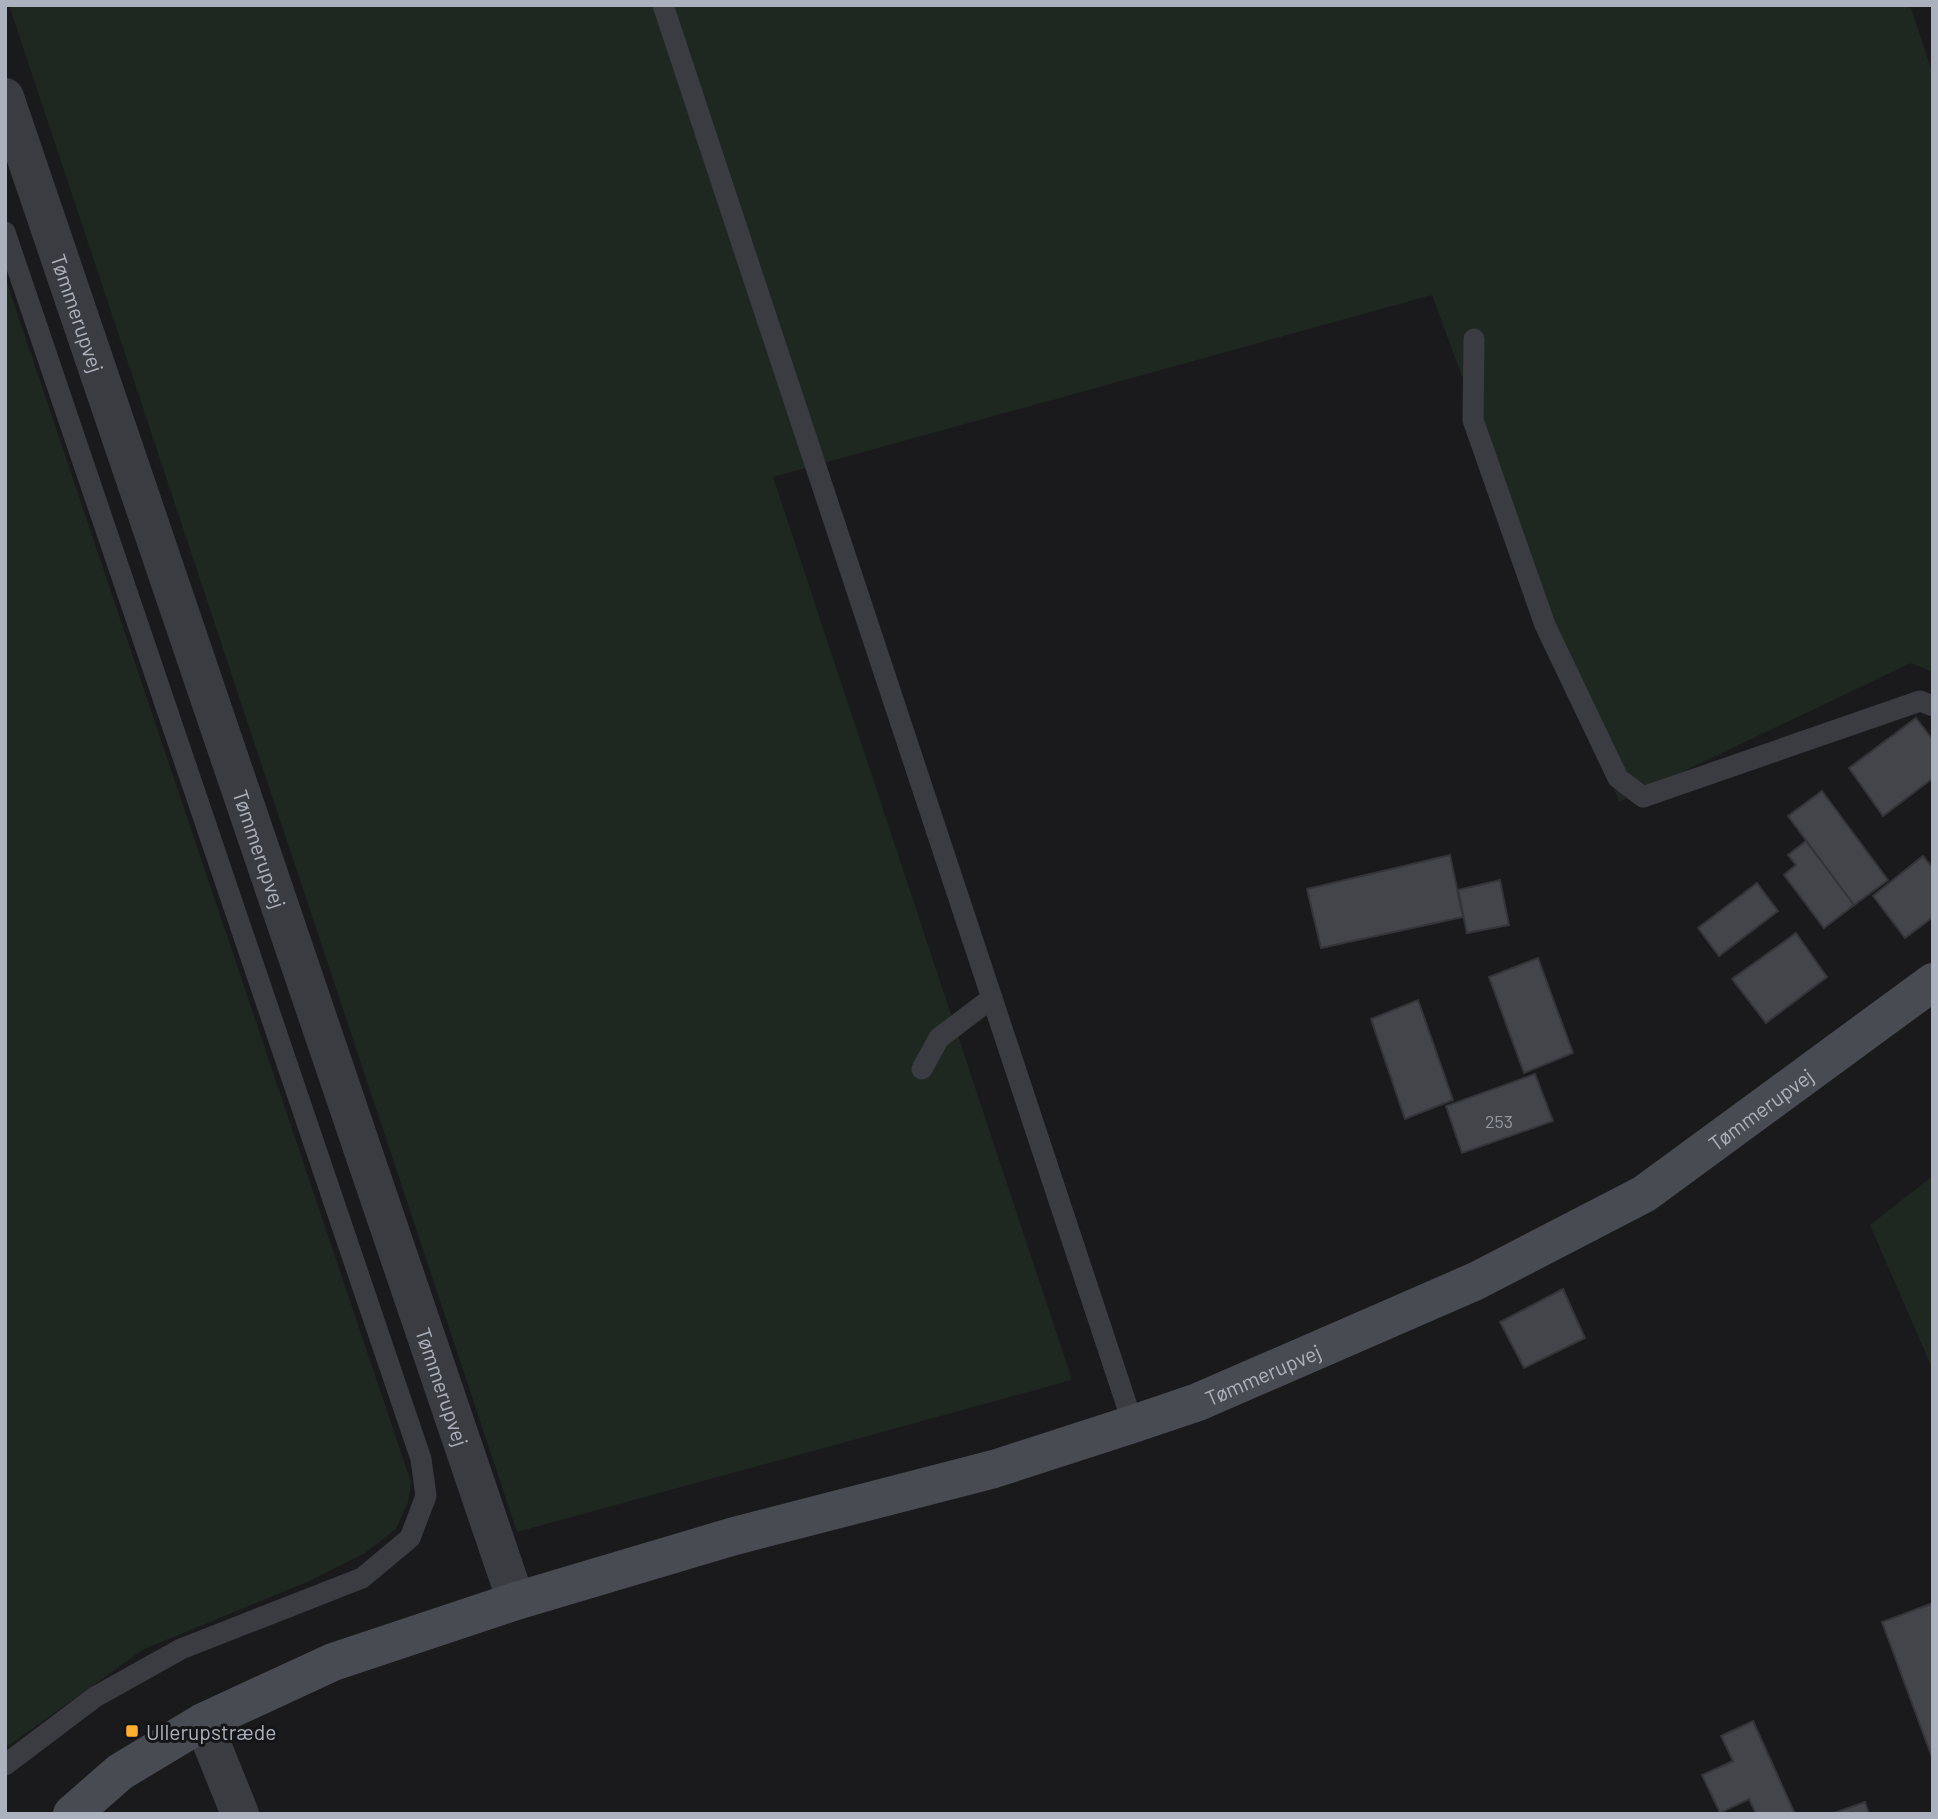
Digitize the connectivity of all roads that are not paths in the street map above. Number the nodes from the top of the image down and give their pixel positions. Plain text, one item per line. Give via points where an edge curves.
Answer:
1 (663, 5) edge
2 (5, 97) edge
3 (5, 232) edge
4 (1474, 339) dead end
5 (1933, 706) edge
6 (1933, 982) edge
7 (992, 998) junction
8 (922, 1069) dead end
9 (1133, 1424) junction
10 (516, 1601) junction
11 (203, 1722) junction
12 (5, 1765) edge
13 (72, 1814) edge
14 (240, 1814) edge

1 - 7 lane
2 - 10 street, Tømmerupvej
3 - 12 lane via 417,1446 426,1496 410,1538 362,1578 181,1649 95,1697
4 - 5 lane via 1473,419 1545,625 1618,778 1643,797 1920,701
6 - 9 street, Tømmerupvej via 1644,1194 1476,1281 1198,1402
7 - 8 lane via 939,1038
7 - 9 lane
9 - 10 street, Tømmerupvej via 994,1469 731,1537
10 - 11 street, Tømmerupvej via 333,1662
11 - 13 street, Tømmerupvej via 120,1772
11 - 14 street

